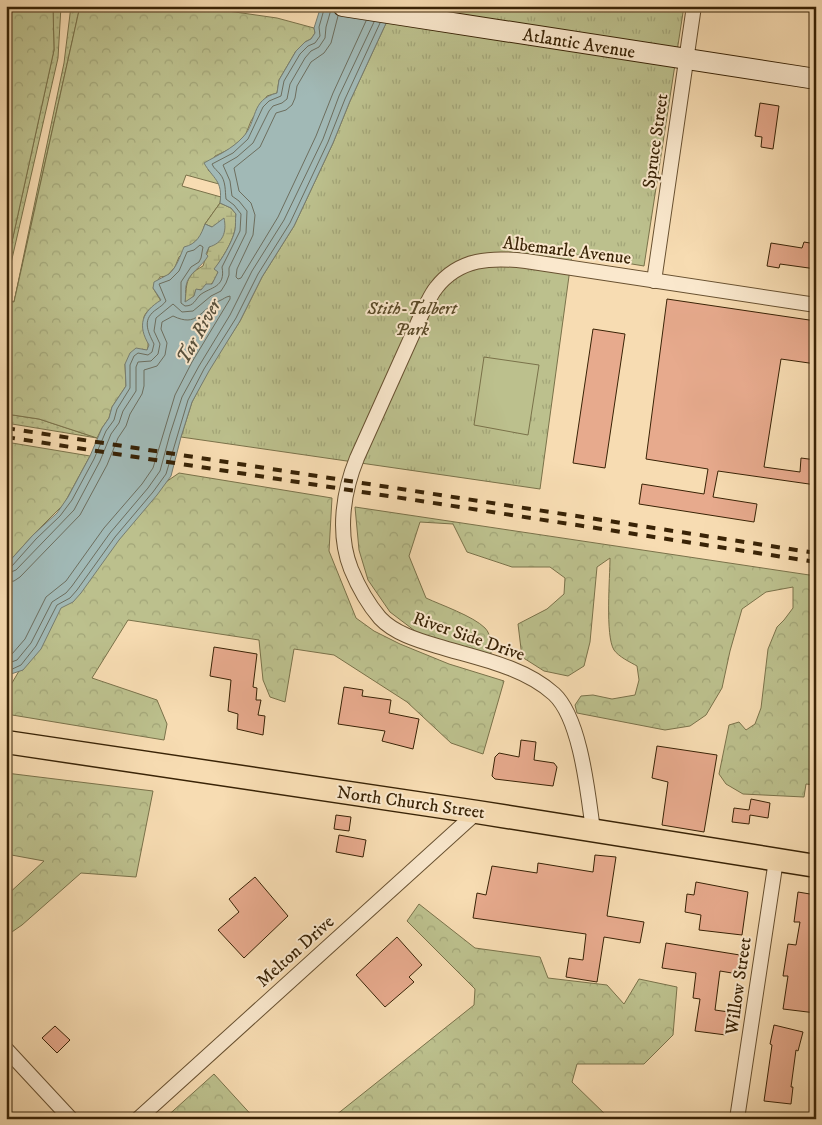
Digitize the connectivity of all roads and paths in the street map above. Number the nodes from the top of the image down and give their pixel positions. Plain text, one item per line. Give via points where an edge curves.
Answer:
1 (343, 6) edge
2 (694, 6) edge
3 (686, 60) junction
4 (816, 79) edge
5 (654, 281) junction
6 (816, 305) edge
7 (362, 447) joint
8 (15, 744) edge
9 (477, 812) junction
10 (593, 830) junction
11 (776, 860) junction
12 (816, 866) edge
13 (6, 1049) edge
14 (71, 1119) edge
15 (138, 1119) edge
16 (737, 1119) edge

1 - 3 main road, Atlantic Avenue
2 - 3 street, Spruce Street
3 - 4 main road, Atlantic Avenue
3 - 5 street, Spruce Street
5 - 6 street, Albemarle Avenue
5 - 7 street, Albemarle Avenue via 510,259 482,260 460,268 435,289 424,309
7 - 10 street, River Side Drive via 344,497 345,544 349,562 367,601 395,630 511,669 536,680 556,695 572,724 583,766
8 - 9 main road, North Church Street
9 - 10 main road, North Church Street
9 - 15 street, Melton Drive
10 - 11 main road, North Church Street
11 - 12 main road, North Church Street
11 - 16 street, Willow Street
13 - 14 street

